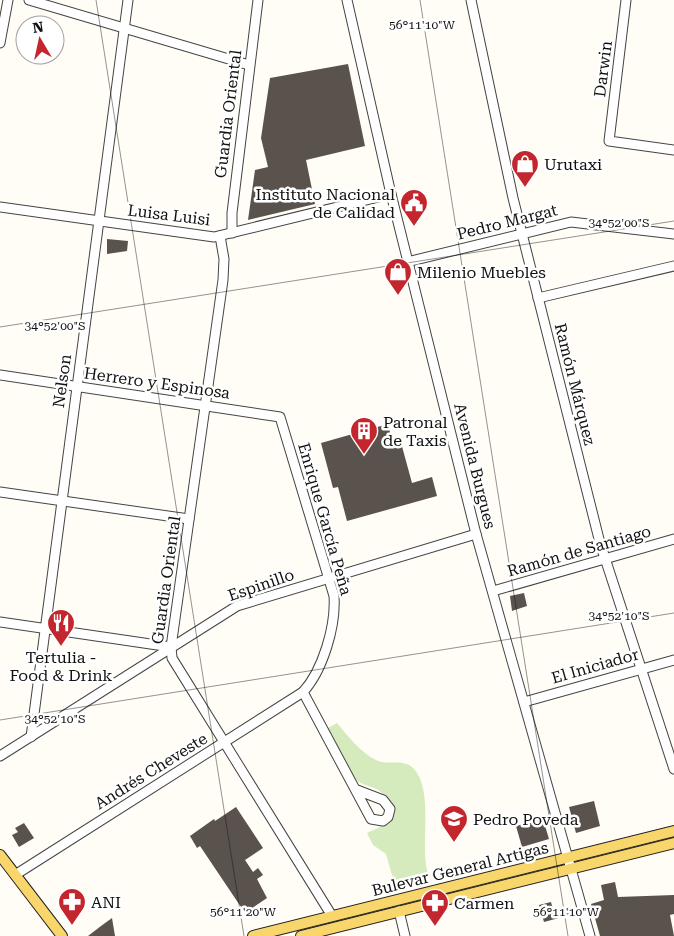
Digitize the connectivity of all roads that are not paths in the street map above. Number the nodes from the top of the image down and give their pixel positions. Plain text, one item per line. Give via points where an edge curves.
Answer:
1 (8, 0) edge
2 (29, 0) edge
3 (128, 0) edge
4 (258, 0) edge
5 (347, 0) edge
6 (471, 0) edge
7 (626, 0) edge
8 (124, 29) junction
9 (0, 43) edge
10 (249, 66) junction
11 (674, 150) edge
12 (391, 194) junction
13 (0, 207) edge
14 (98, 221) junction
15 (232, 232) junction
16 (522, 234) junction
17 (674, 234) edge
18 (220, 236) junction
19 (407, 262) junction
20 (674, 266) edge
21 (538, 298) junction
22 (0, 375) edge
23 (77, 386) junction
24 (204, 405) junction
25 (280, 417) joint
26 (0, 492) edge
27 (62, 501) junction
28 (189, 518) junction
29 (476, 534) junction
30 (674, 539) edge
31 (605, 559) junction
32 (330, 579) junction
33 (493, 591) junction
34 (0, 622) edge
35 (44, 629) junction
36 (171, 647) junction
37 (674, 660) edge
38 (641, 669) junction
39 (303, 692) junction
40 (524, 702) junction
41 (30, 736) junction
42 (225, 742) junction
43 (0, 756) edge
44 (674, 768) edge
45 (357, 790) dead end
46 (674, 831) edge
47 (674, 844) edge
48 (0, 855) edge
49 (568, 858) junction
50 (572, 869) junction
51 (15, 875) junction
52 (399, 911) junction
53 (332, 916) junction
54 (328, 932) edge
55 (62, 936) edge
56 (253, 936) edge
57 (301, 936) edge
58 (405, 936) edge
59 (590, 936) edge

1 - 9 street
2 - 8 street
3 - 8 street, Nelson
4 - 10 street, Guardia Oriental
5 - 12 street, Avenida Burgues
6 - 16 street, Ramón Márquez
7 - 11 street, Darwin via 609,141
8 - 10 street
8 - 14 street, Nelson
10 - 15 street, Guardia Oriental
12 - 15 street, Luisa Luisi
12 - 19 street, Avenida Burgues
13 - 14 street, Luisa Luisi
14 - 18 street, Luisa Luisi
14 - 23 street, Nelson
15 - 18 street, Luisa Luisi
16 - 17 street, Pedro Margat via 572,222
16 - 19 street, Pedro Margat
16 - 21 street, Ramón Márquez
18 - 24 street, Guardia Oriental via 224,274
19 - 29 street, Avenida Burgues
20 - 21 street
21 - 31 street, Ramón Márquez
22 - 23 street, Herrero y Espinosa
23 - 24 street, Herrero y Espinosa
23 - 27 street, Nelson
24 - 25 street, Herrero y Espinosa
24 - 28 street, Guardia Oriental
25 - 32 street, Enrique García Peña
26 - 27 street
27 - 28 street
27 - 35 street, Nelson
28 - 36 street, Guardia Oriental
29 - 32 street, Espinillo
29 - 33 street, Avenida Burgues
30 - 31 street, Ramón de Santiago
31 - 33 street, Ramón de Santiago
31 - 38 street, Ramón Márquez
32 - 36 street, Espinillo via 237,606
32 - 39 street, Enrique García Peña via 334,601 330,629 319,668
33 - 40 street, Avenida Burgues
34 - 35 street
35 - 36 street
35 - 41 street, Nelson
36 - 41 street, Espinillo
36 - 42 street, Guardia Oriental via 172,658
37 - 38 street, El Iniciador
38 - 40 street, El Iniciador
38 - 44 street, Ramón Márquez
39 - 42 street, Andrés Cheveste
39 - 45 street
40 - 49 street, Avenida Burgues
41 - 43 street, Espinillo
42 - 51 street, Andrés Cheveste
42 - 53 street, Guardia Oriental
46 - 49 main road, Bulevar General Artigas
47 - 50 main road, Bulevar General Artigas
48 - 51 main road
49 - 50 street, Avenida Burgues
49 - 53 main road, Bulevar General Artigas
50 - 52 main road, Bulevar General Artigas
50 - 59 street, Avenida Burgues
51 - 55 main road
52 - 54 main road, Bulevar General Artigas
52 - 58 street
53 - 56 main road, Bulevar General Artigas
54 - 57 main road, Bulevar General Artigas

